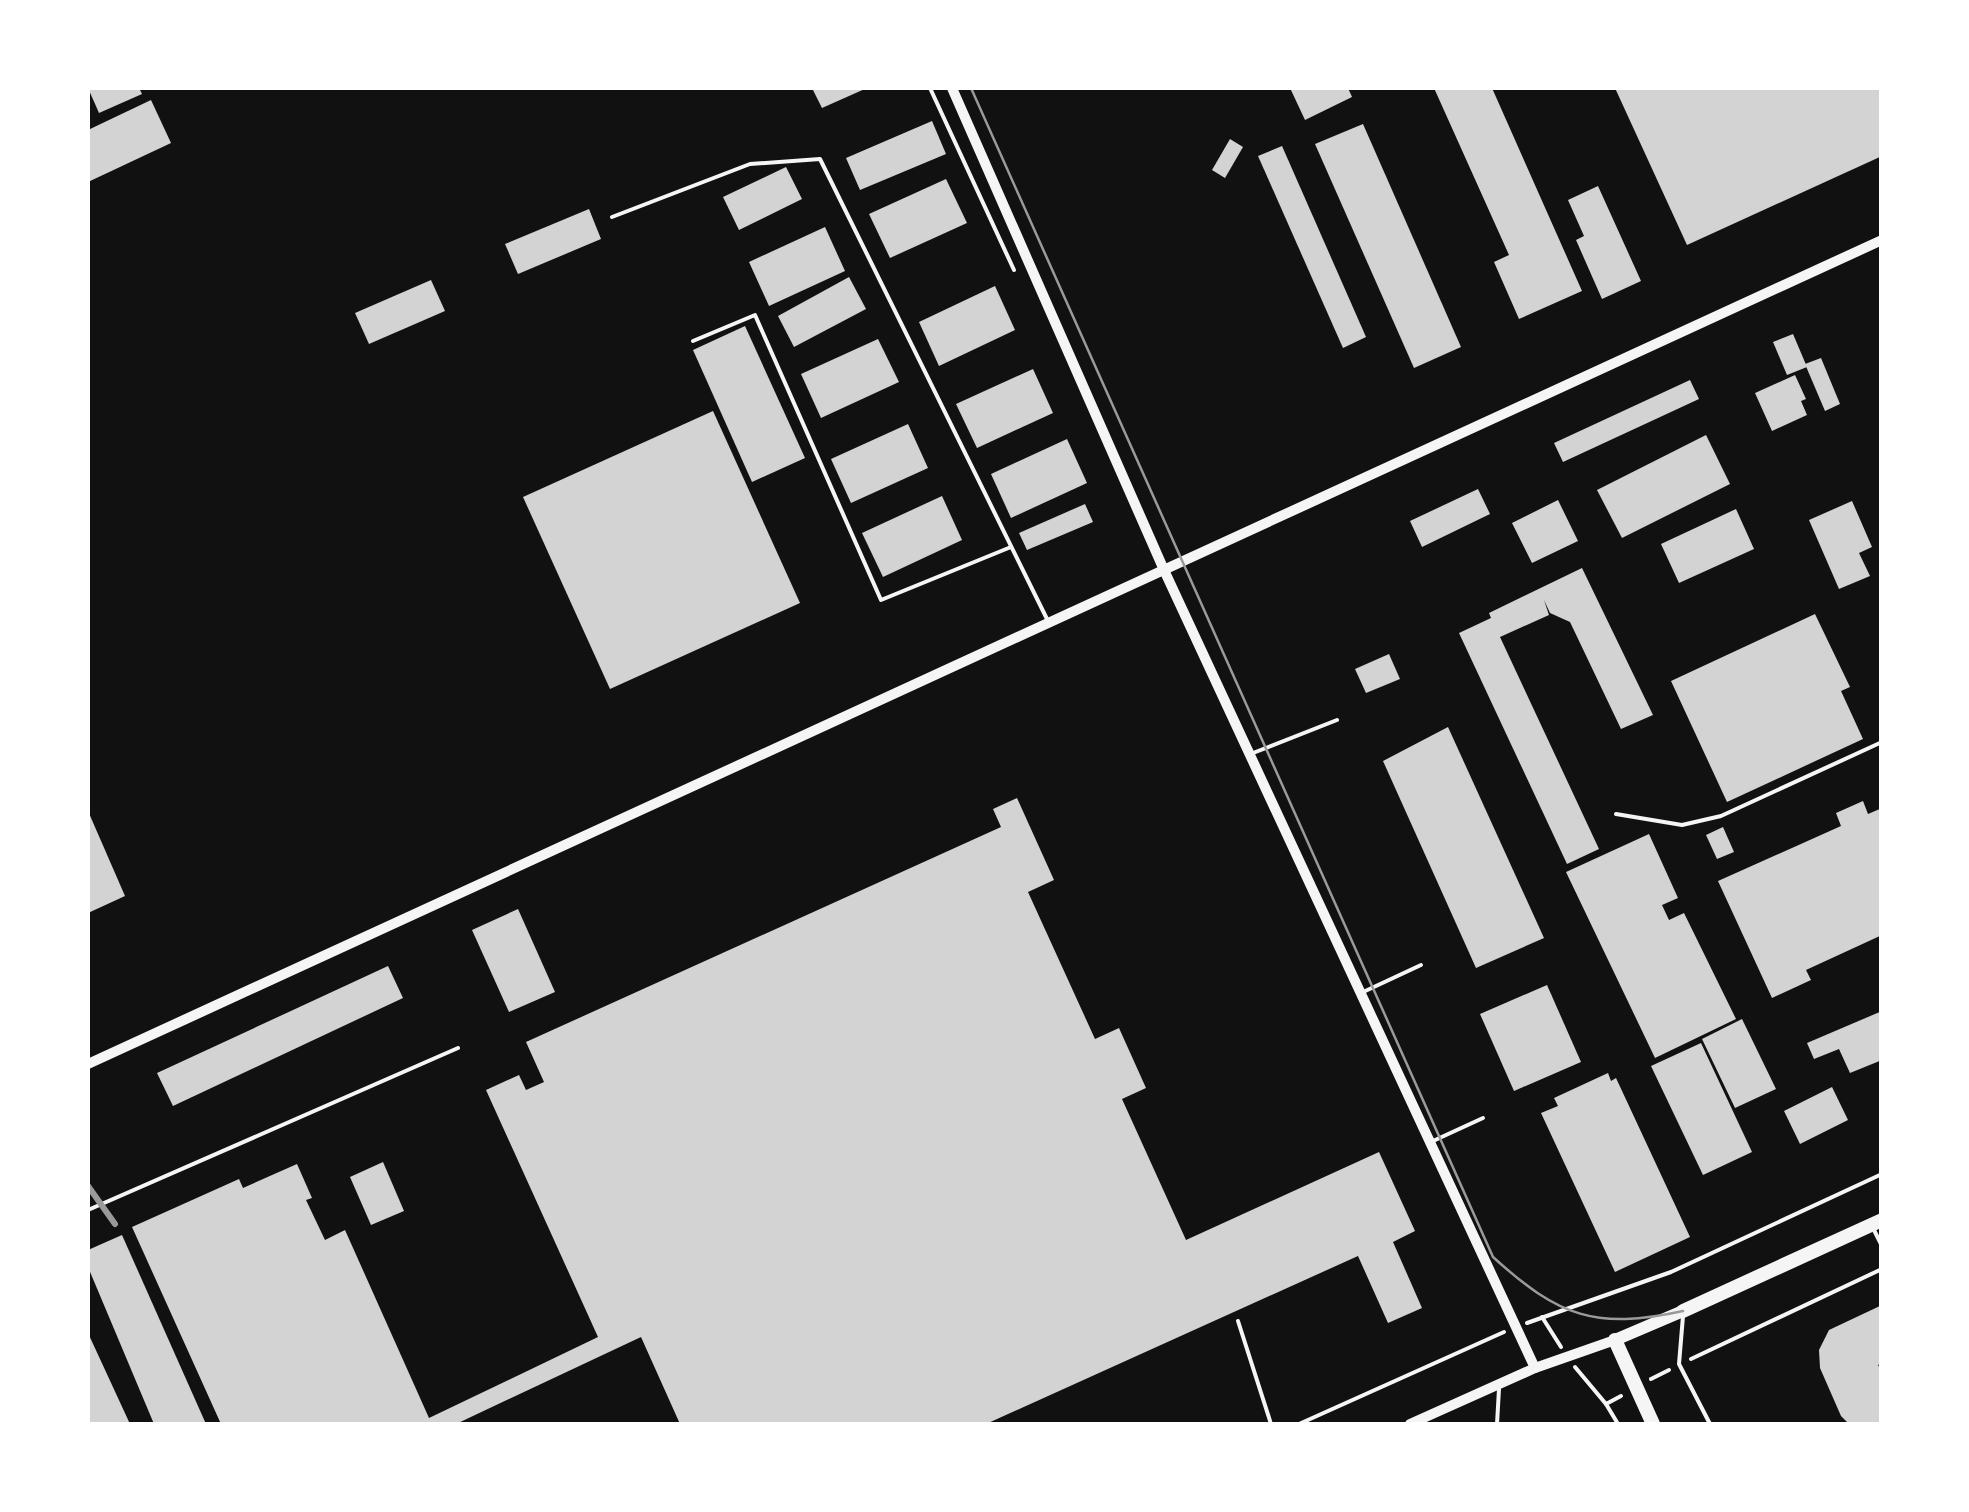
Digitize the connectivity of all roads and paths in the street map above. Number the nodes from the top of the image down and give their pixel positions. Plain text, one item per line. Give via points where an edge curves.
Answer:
1 (952, 88) edge
2 (612, 218) dead end
3 (1882, 240) edge
4 (693, 341) dead end
5 (1011, 547) junction
6 (1164, 570) junction
7 (1049, 623) junction
8 (1338, 720) dead end
9 (1882, 742) edge
10 (1250, 755) junction
11 (1616, 814) dead end
12 (1420, 965) dead end
13 (1360, 994) junction
14 (458, 1048) dead end
15 (88, 1064) edge
16 (1483, 1118) dead end
17 (1429, 1142) junction
18 (1882, 1174) edge
19 (88, 1210) edge
20 (1877, 1222) edge
21 (1882, 1246) edge
22 (1882, 1269) edge
23 (1684, 1311) junction
24 (1238, 1321) dead end
25 (1515, 1328) junction
26 (1614, 1340) junction
27 (1679, 1364) junction
28 (1534, 1368) junction
29 (1499, 1384) junction
30 (1636, 1388) junction
31 (1272, 1424) edge
32 (1299, 1424) edge
33 (1410, 1424) edge
34 (1497, 1424) edge
35 (1618, 1424) edge
36 (1654, 1424) edge
37 (1710, 1424) edge

1 - 6 street
2 - 5 lane via 750,164 820,159
3 - 6 street
4 - 5 lane via 755,315 881,600
5 - 7 lane
6 - 7 street
6 - 10 street
7 - 15 street
8 - 10 lane
9 - 11 lane via 1720,816 1682,825
10 - 13 street
12 - 13 lane
13 - 17 street
14 - 19 lane
16 - 17 lane
17 - 25 street
18 - 25 path via 1671,1272
20 - 21 lane
20 - 23 main road
22 - 27 path
23 - 26 main road
23 - 27 lane
24 - 31 lane
25 - 28 street
25 - 32 path
26 - 28 street
26 - 30 main road
27 - 30 path
27 - 37 lane
28 - 29 street
29 - 33 street
29 - 34 lane
30 - 35 path via 1606,1404
30 - 36 main road

